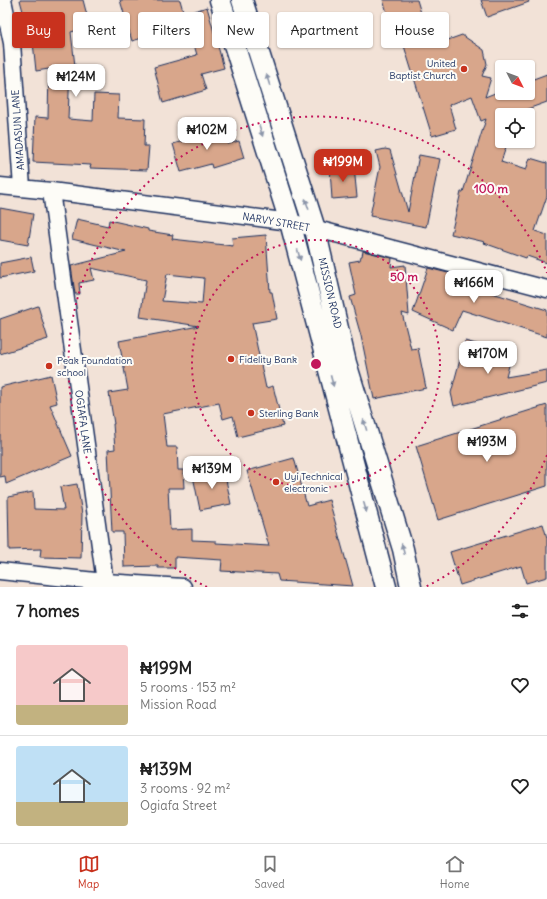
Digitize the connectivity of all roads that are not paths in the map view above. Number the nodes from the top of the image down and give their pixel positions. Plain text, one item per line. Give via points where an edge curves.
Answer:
1 (3, 0) edge
2 (220, 0) edge
3 (242, 0) edge
4 (0, 186) edge
5 (22, 188) junction
6 (51, 191) junction
7 (290, 222) junction
8 (315, 229) junction
9 (547, 289) edge
10 (0, 571) edge
11 (105, 582) junction
12 (183, 587) edge
13 (386, 587) edge
14 (411, 587) edge

1 - 5 street, AMADASUN LANE via 12,43
2 -> 7 street, MISSION ROAD
8 -> 3 street, MISSION ROAD
4 - 5 street, NARVY STREET
5 - 6 street, NARVY STREET
6 - 7 street, NARVY STREET
6 - 11 street, OGIAFA LANE
7 - 8 street, NARVY STREET
7 -> 13 street, MISSION ROAD
8 - 9 street, NARVY STREET
14 -> 8 street, MISSION ROAD via 403,548 346,363
10 - 11 street
11 - 12 street

